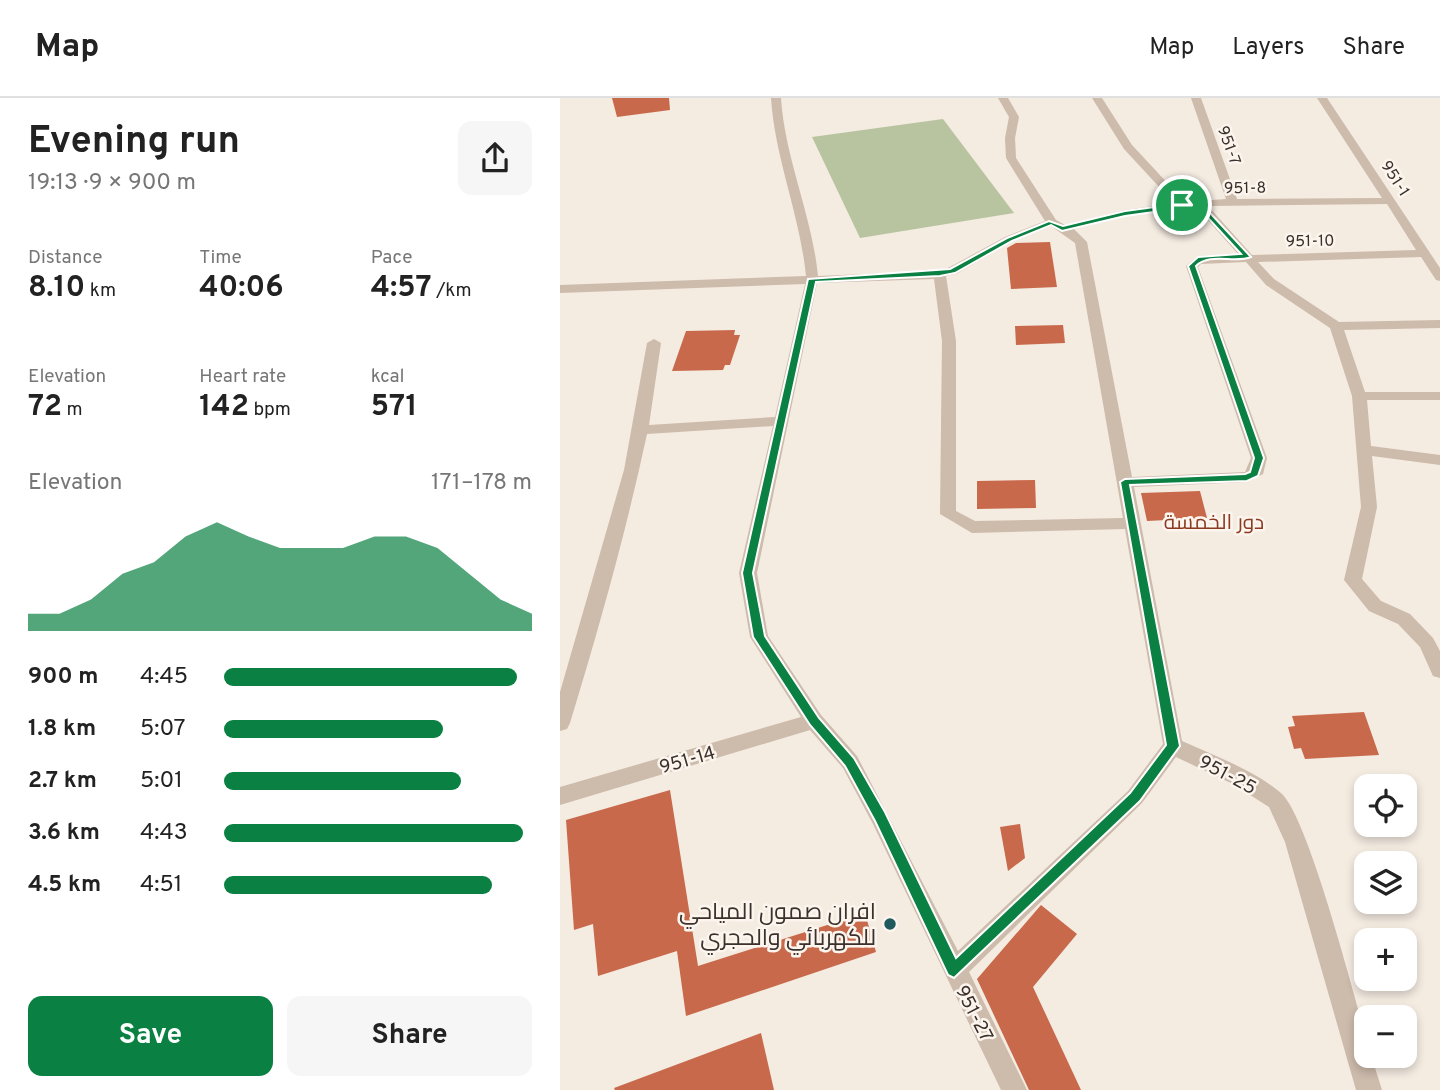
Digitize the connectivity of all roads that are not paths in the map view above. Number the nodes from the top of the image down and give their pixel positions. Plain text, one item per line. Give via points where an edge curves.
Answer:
1 (776, 98) edge
2 (1003, 98) edge
3 (1097, 98) edge
4 (1196, 98) edge
5 (1322, 98) edge
6 (1389, 201) junction
7 (1199, 203) junction
8 (1233, 203) junction
9 (1182, 205) junction
10 (1057, 225) junction
11 (1423, 253) junction
12 (1247, 257) junction
13 (940, 274) junction
14 (1440, 277) edge
15 (812, 279) junction
16 (560, 289) edge
17 (1440, 324) edge
18 (1336, 326) junction
19 (654, 343) dead end
20 (1359, 396) junction
21 (1440, 396) edge
22 (781, 421) junction
23 (641, 430) junction
24 (1364, 450) junction
25 (1440, 460) edge
26 (1125, 482) junction
27 (1132, 523) junction
28 (1440, 671) edge
29 (814, 721) junction
30 (560, 723) edge
31 (1173, 746) junction
32 (560, 796) edge
33 (954, 970) junction
34 (1014, 1090) edge
35 (1368, 1090) edge

1 - 15 street, 951-27 via 776,128 811,254
2 - 10 street via 1014,117 1011,158
3 - 9 street via 1128,147
4 - 8 street, 951-7
5 - 6 street, 951-1
6 - 8 street, 951-8
6 - 11 street, 951-1
7 - 8 street, 951-8
7 - 9 street, 951-8
7 - 12 street
9 - 10 street, 951-8
10 - 13 street, 951-8 via 1009,239
10 - 26 street via 1081,242
11 - 12 street, 951-10
11 - 14 street, 951-1
12 - 18 street via 1270,282
12 - 26 street, 951-10 via 1198,260 1192,266 1259,458 1255,474
13 - 15 street
13 - 27 street via 949,341 948,514 972,527
15 - 16 street
15 - 22 street, 951-27
17 - 18 street
18 - 20 street
19 - 23 street
20 - 21 street
20 - 24 street
22 - 23 street
22 - 29 street, 951-27 via 748,573 759,637
23 - 30 street via 594,614
24 - 25 street
24 - 28 street via 1368,507 1353,580 1375,606 1404,619 1427,643
26 - 27 street
27 - 31 street
29 - 32 street, 951-14
29 - 33 street, 951-27 via 856,773
31 - 33 street via 1135,797
31 - 35 street, 951-25 via 1276,801 1296,841
33 - 34 street, 951-27

